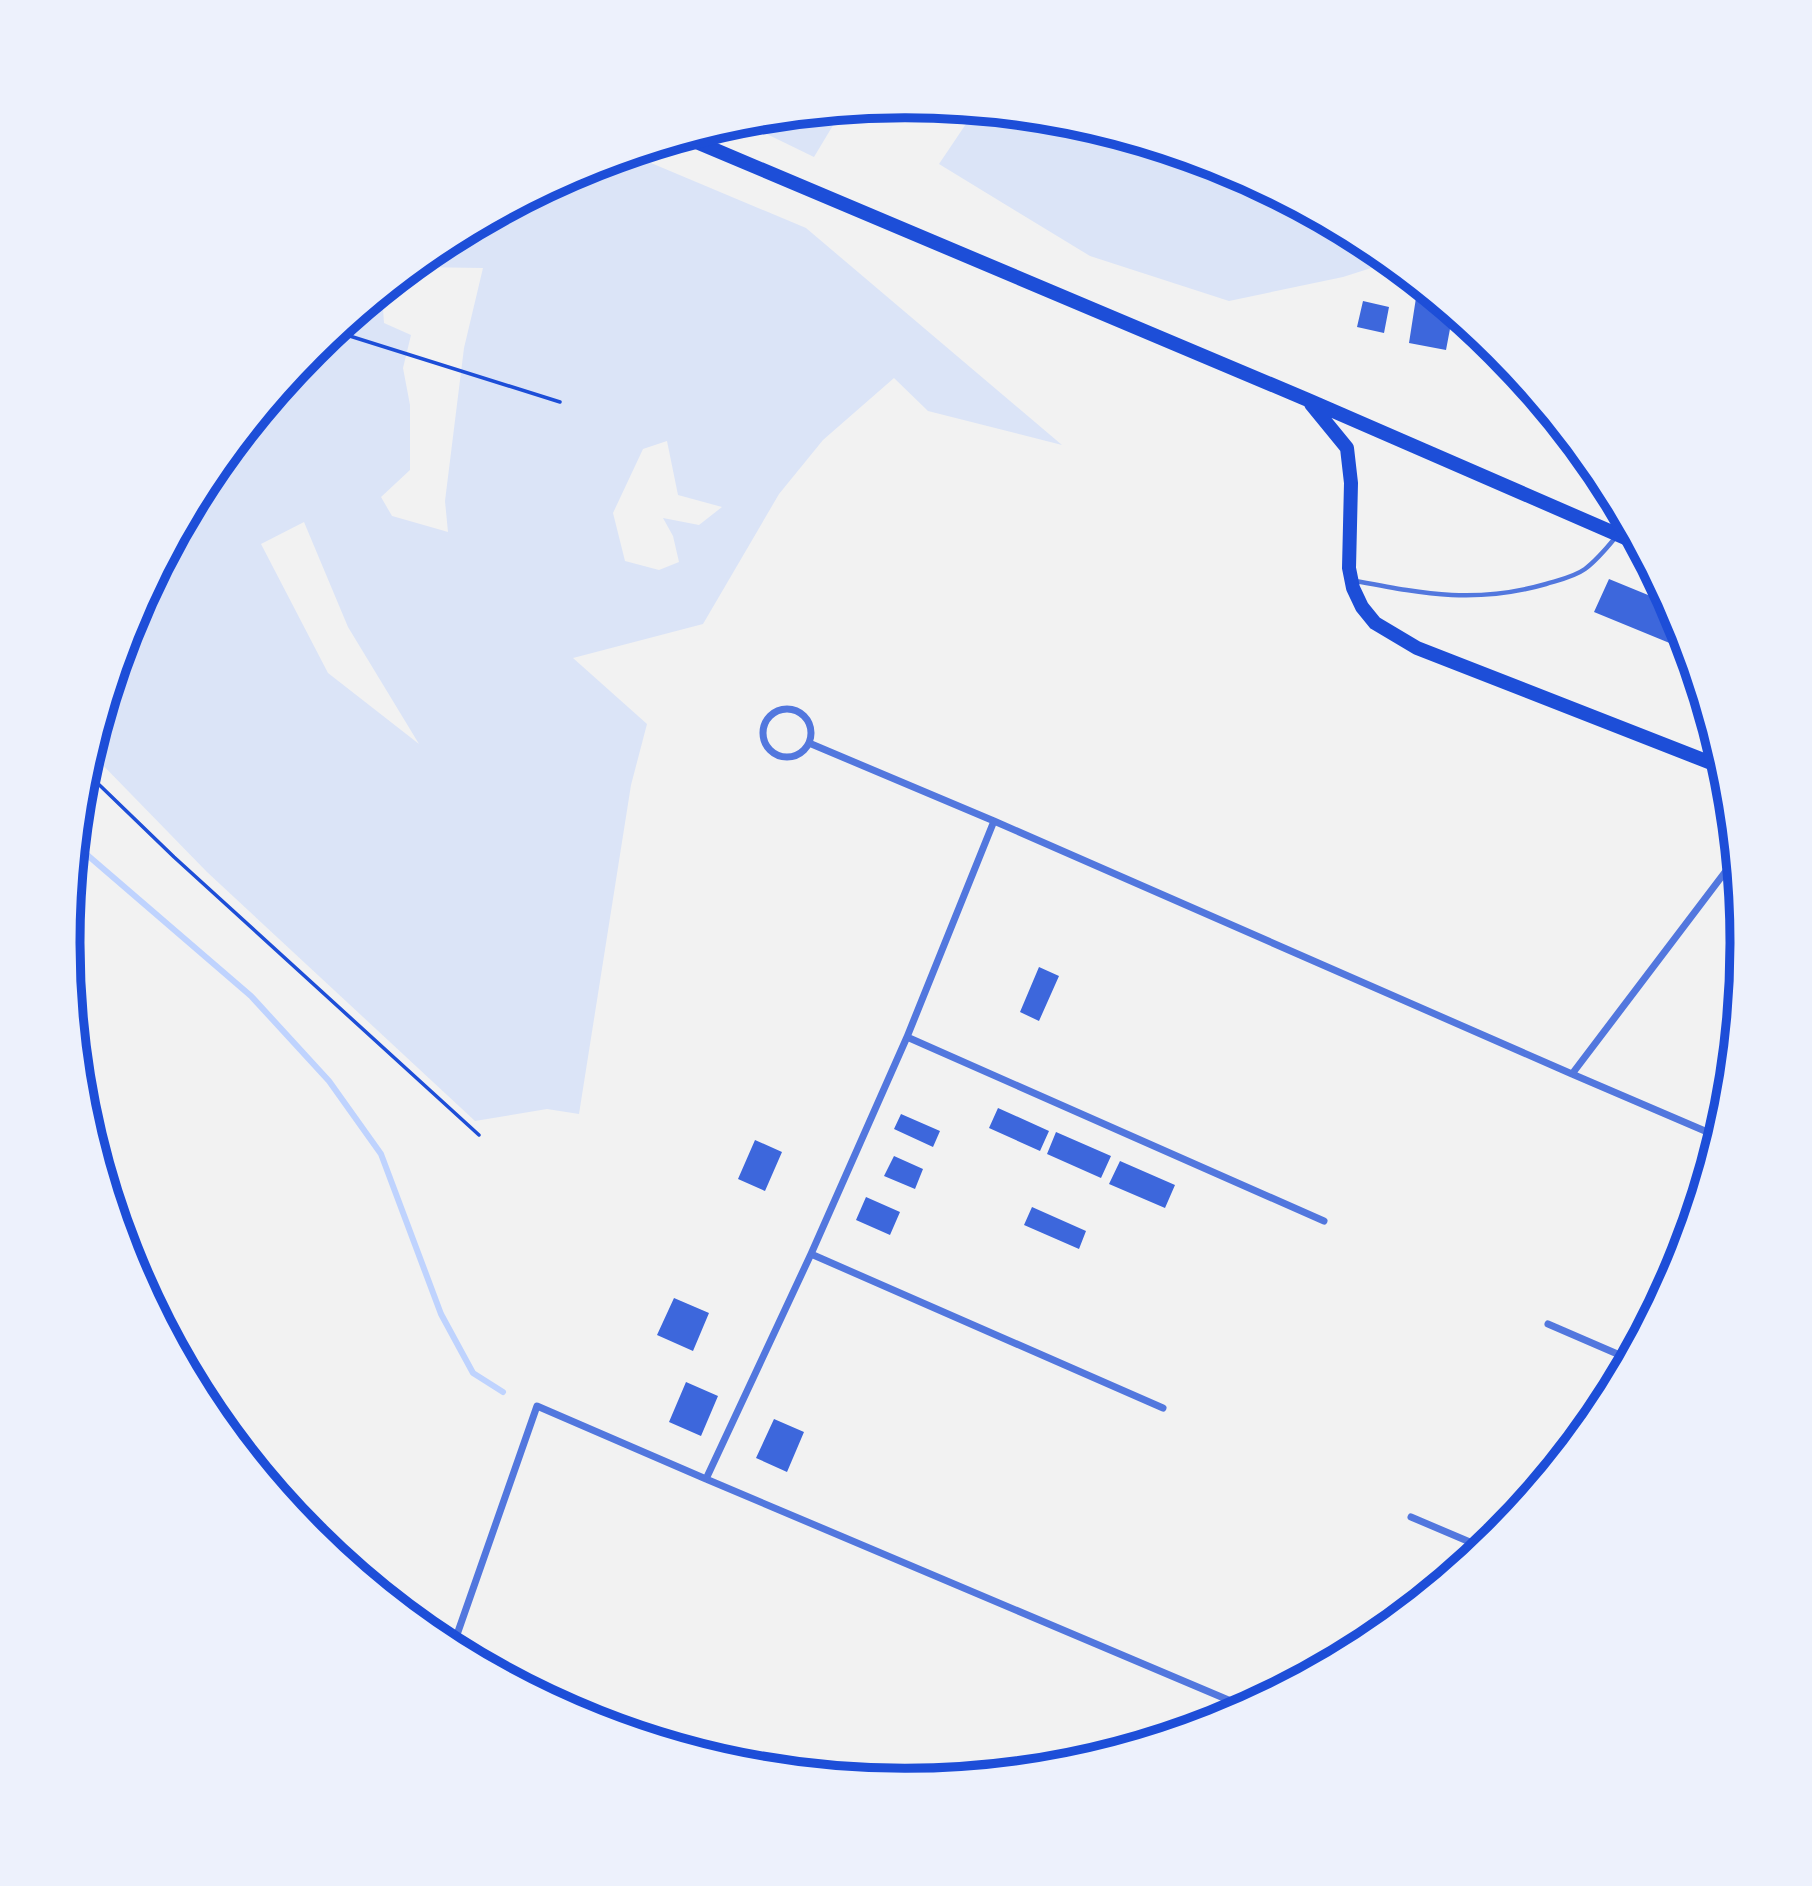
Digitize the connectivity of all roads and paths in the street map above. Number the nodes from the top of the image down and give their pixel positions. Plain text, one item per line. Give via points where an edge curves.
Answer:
1 (701, 144) edge
2 (348, 335) edge
3 (1308, 400) junction
4 (560, 402) dead end
5 (1618, 534) junction
6 (1625, 537) edge
7 (1351, 580) junction
8 (809, 743) junction
9 (1711, 763) edge
10 (96, 782) edge
11 (994, 821) junction
12 (1728, 869) edge
13 (907, 1037) junction
14 (1572, 1073) junction
15 (1709, 1133) edge
16 (479, 1135) dead end
17 (1324, 1221) dead end
18 (811, 1254) junction
19 (1548, 1324) dead end
20 (1621, 1356) edge
21 (1163, 1408) dead end
22 (706, 1479) junction
23 (1411, 1517) dead end
24 (1473, 1543) edge
25 (457, 1635) edge
26 (1232, 1701) edge

1 - 3 highway
2 - 4 path
3 - 5 highway
3 - 7 highway via 1347,448
5 - 6 highway
5 - 7 lane via 1584,570 1515,593 1426,594
7 - 9 highway via 1362,607 1376,623 1417,648
8 - 8 street via 798,754 782,756 769,748 764,733 768,718 781,709 796,710 808,720
8 - 11 street
10 - 16 path
11 - 13 street
11 - 14 street
12 - 14 street
13 - 17 street
13 - 18 street
14 - 15 street
18 - 21 street
18 - 22 street
19 - 20 street
22 - 25 street via 537,1406
22 - 26 street
23 - 24 street

